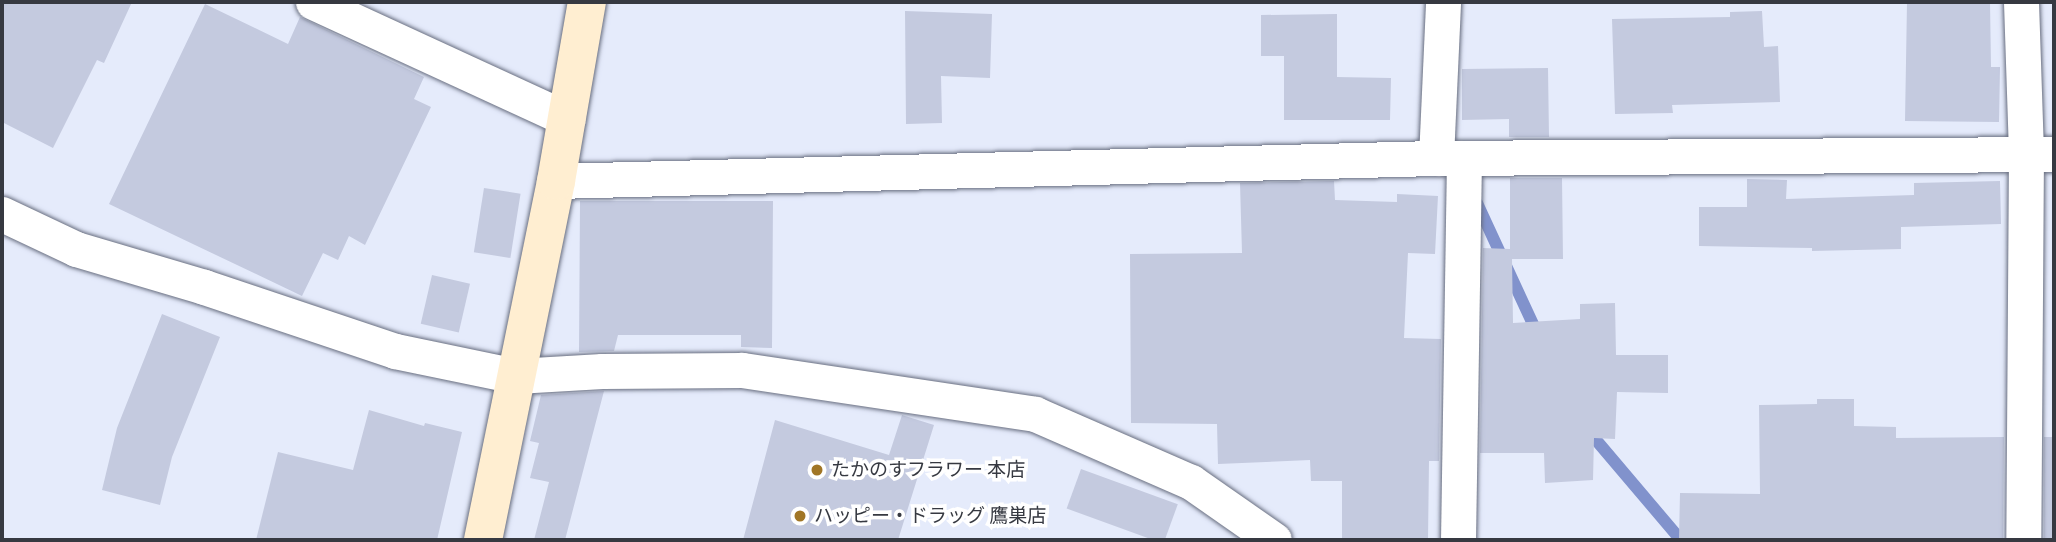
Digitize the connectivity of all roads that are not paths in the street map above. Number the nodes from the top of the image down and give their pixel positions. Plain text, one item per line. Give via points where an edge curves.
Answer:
1 (313, 2) edge
2 (587, 2) edge
3 (1443, 2) edge
4 (2021, 2) edge
5 (567, 119) junction
6 (2040, 153) edge
7 (1450, 158) junction
8 (556, 181) junction
9 (2, 214) edge
10 (516, 376) junction
11 (484, 540) edge
12 (1275, 540) edge
13 (1458, 540) edge
14 (2023, 540) edge

1 - 5 street
2 - 5 street
3 - 7 street
4 - 6 street
5 - 8 street
6 - 7 street
6 - 14 street
7 - 8 street
7 - 13 street
8 - 10 street
9 - 10 street via 76,249 395,351
10 - 11 street
10 - 12 street via 742,370 1035,414 1191,482

